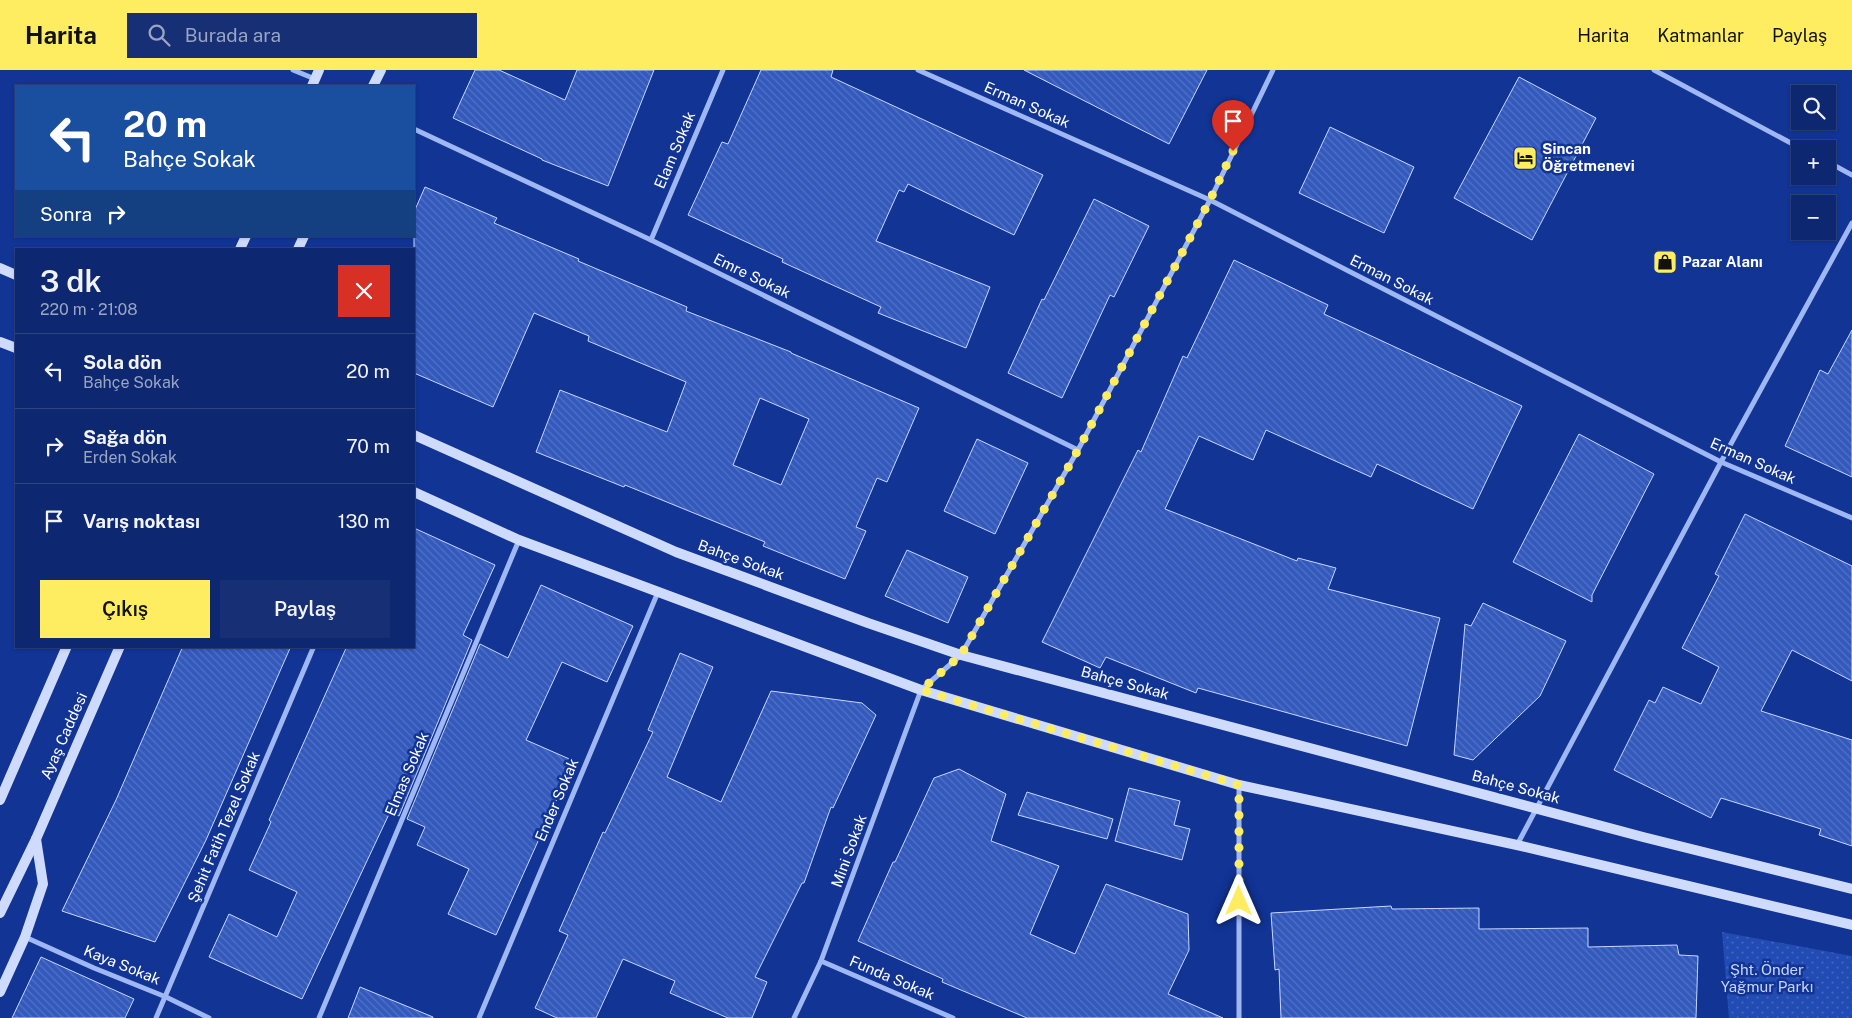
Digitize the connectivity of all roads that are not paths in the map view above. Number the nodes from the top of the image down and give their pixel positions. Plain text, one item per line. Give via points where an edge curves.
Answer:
1 (293, 70) edge
2 (381, 70) edge
3 (723, 70) edge
4 (918, 70) edge
5 (1273, 70) edge
6 (1654, 70) edge
7 (315, 78) edge
8 (374, 85) edge
9 (415, 129) edge
10 (1791, 143) edge
11 (1836, 166) edge
12 (1852, 175) edge
13 (1210, 200) junction
14 (1852, 223) edge
15 (651, 240) junction
16 (0, 268) edge
17 (15, 275) edge
18 (0, 342) edge
19 (15, 348) edge
20 (415, 435) edge
21 (1078, 450) junction
22 (1721, 462) junction
23 (415, 492) edge
24 (1852, 518) edge
25 (519, 540) junction
26 (658, 592) junction
27 (66, 648) edge
28 (119, 648) edge
29 (313, 648) edge
30 (961, 655) junction
31 (921, 690) junction
32 (1239, 785) junction
33 (0, 800) edge
34 (1537, 807) junction
35 (36, 839) junction
36 (1517, 845) junction
37 (1852, 889) edge
38 (0, 913) edge
39 (1852, 925) edge
40 (25, 937) junction
41 (822, 961) junction
42 (0, 992) edge
43 (166, 997) junction
44 (156, 1018) edge
45 (209, 1018) edge
46 (319, 1018) edge
47 (479, 1018) edge
48 (794, 1018) edge
49 (953, 1018) edge
50 (1239, 1018) edge

1 - 7 street
2 - 8 street
3 - 15 street, Elam Sokak
4 - 13 street, Erman Sokak
5 - 13 street
6 - 10 street
9 - 15 street, Emre Sokak
11 - 12 street
13 - 21 street
13 - 22 street, Erman Sokak
14 - 22 street
15 - 21 street, Emre Sokak
16 - 17 street
18 - 19 street
20 - 30 street, Bahçe Sokak via 676,552
21 - 30 street
22 - 24 street, Erman Sokak
22 - 34 street
23 - 25 street
25 - 26 street
25 - 46 street, Elmas Sokak
26 - 31 street
26 - 47 street, Ender Sokak
27 - 33 street
28 - 35 street, Ayaş Caddesi
29 - 43 street, Şehit Fatih Tezel Sokak
30 - 31 street
30 - 34 street, Bahçe Sokak
31 - 32 street
31 - 41 street, Mini Sokak
32 - 36 street
32 - 50 street
34 - 36 street
34 - 37 street, Bahçe Sokak
35 - 38 street, Ayaş Caddesi
35 - 40 street via 43,884
36 - 39 street
40 - 42 street
40 - 43 street, Kaya Sokak
41 - 48 street, Mini Sokak
41 - 49 street, Funda Sokak
43 - 44 street, Şehit Fatih Tezel Sokak
43 - 45 street, Kaya Sokak

